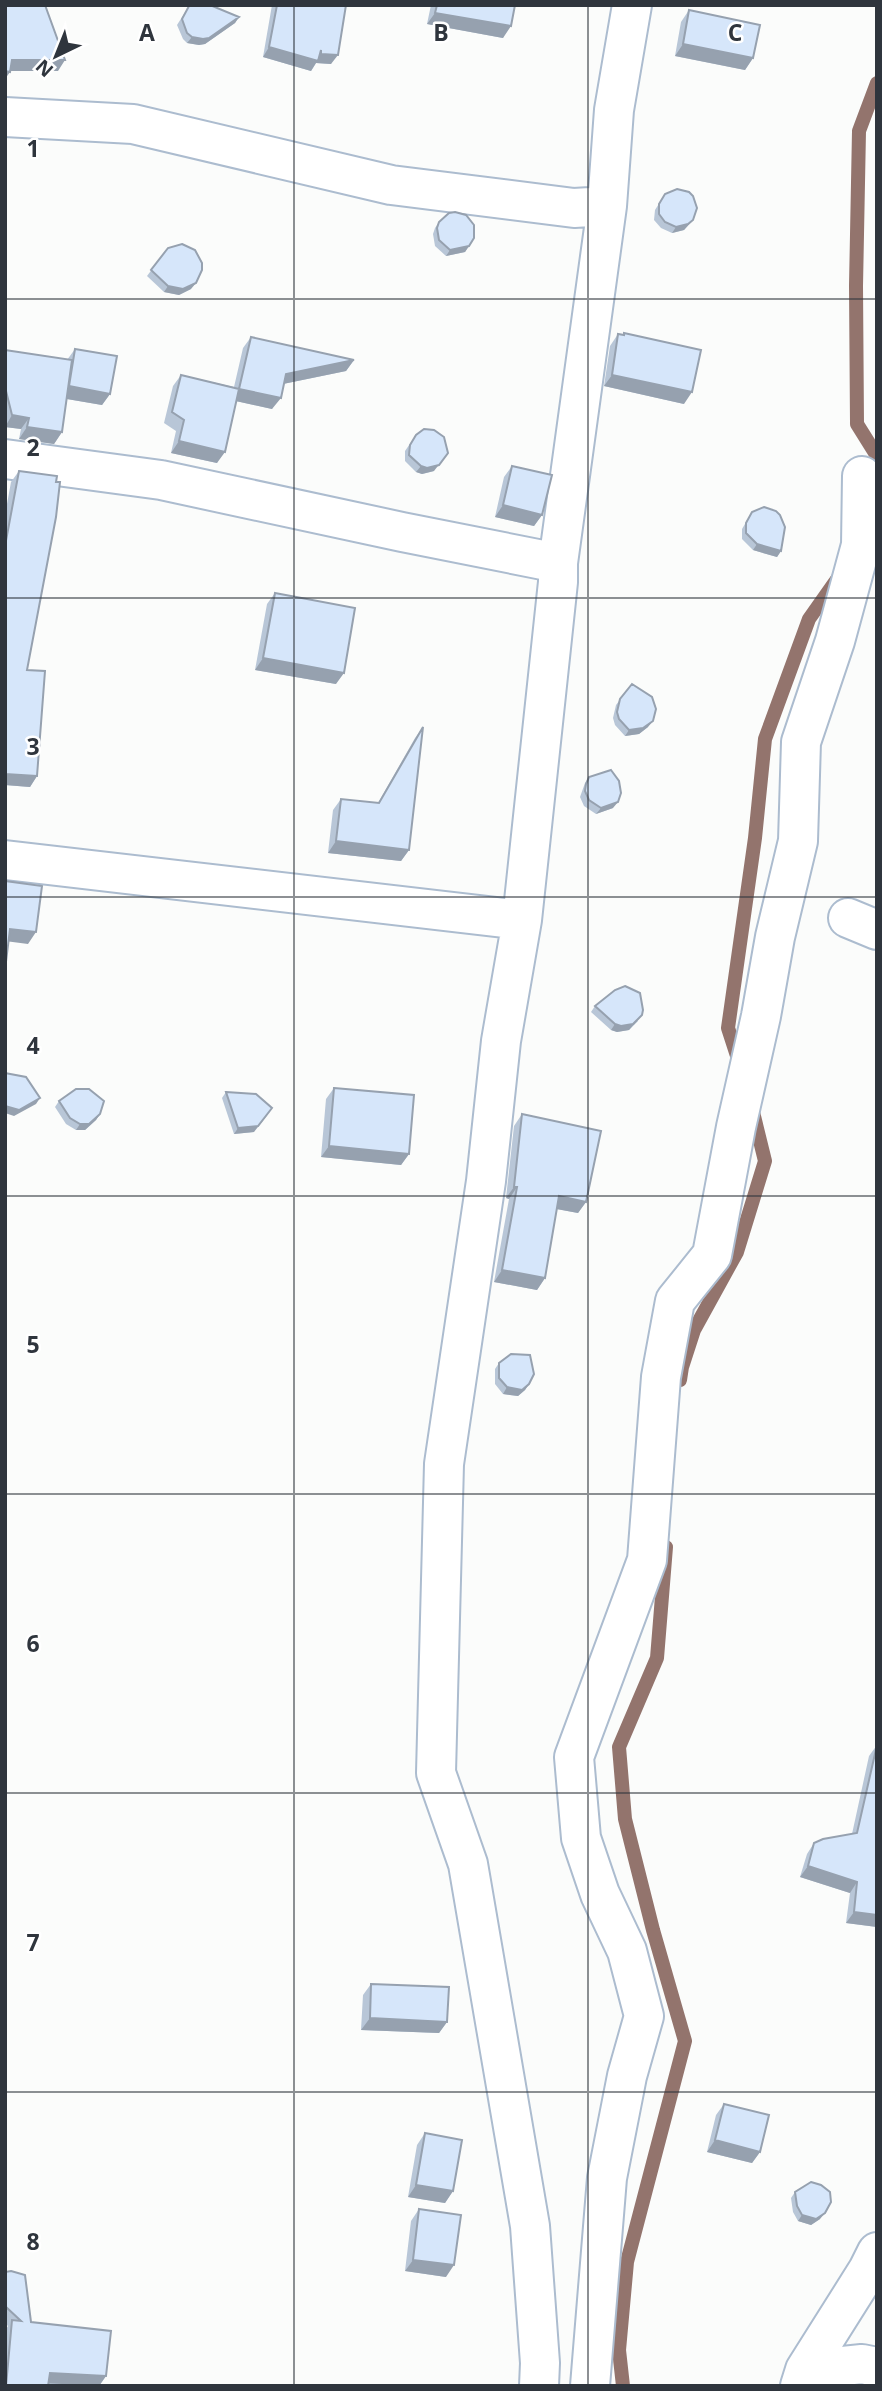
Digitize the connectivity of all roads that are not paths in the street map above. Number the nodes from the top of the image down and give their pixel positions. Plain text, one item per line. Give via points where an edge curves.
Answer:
1 (632, 5) edge
2 (5, 117) edge
3 (607, 206) junction
4 (5, 459) edge
5 (862, 476) dead end
6 (558, 563) junction
7 (5, 860) edge
8 (522, 920) junction
9 (877, 2252) edge
10 (877, 2367) edge
11 (802, 2378) edge
12 (539, 2386) edge
13 (590, 2386) edge

1 - 3 street via 614,110
2 - 3 street via 133,124 391,185 573,208
3 - 6 street
4 - 6 street via 161,480
5 - 13 street via 861,545 801,742 798,841 712,1255 675,1301 661,1377 647,1560 574,1757 581,1838 600,1894 627,1951 644,2015 607,2178
6 - 8 street
7 - 8 street
8 - 12 street via 501,1041 486,1181 444,1464 436,1773 468,1864 530,2226
9 - 11 street
10 - 11 street via 862,2364

